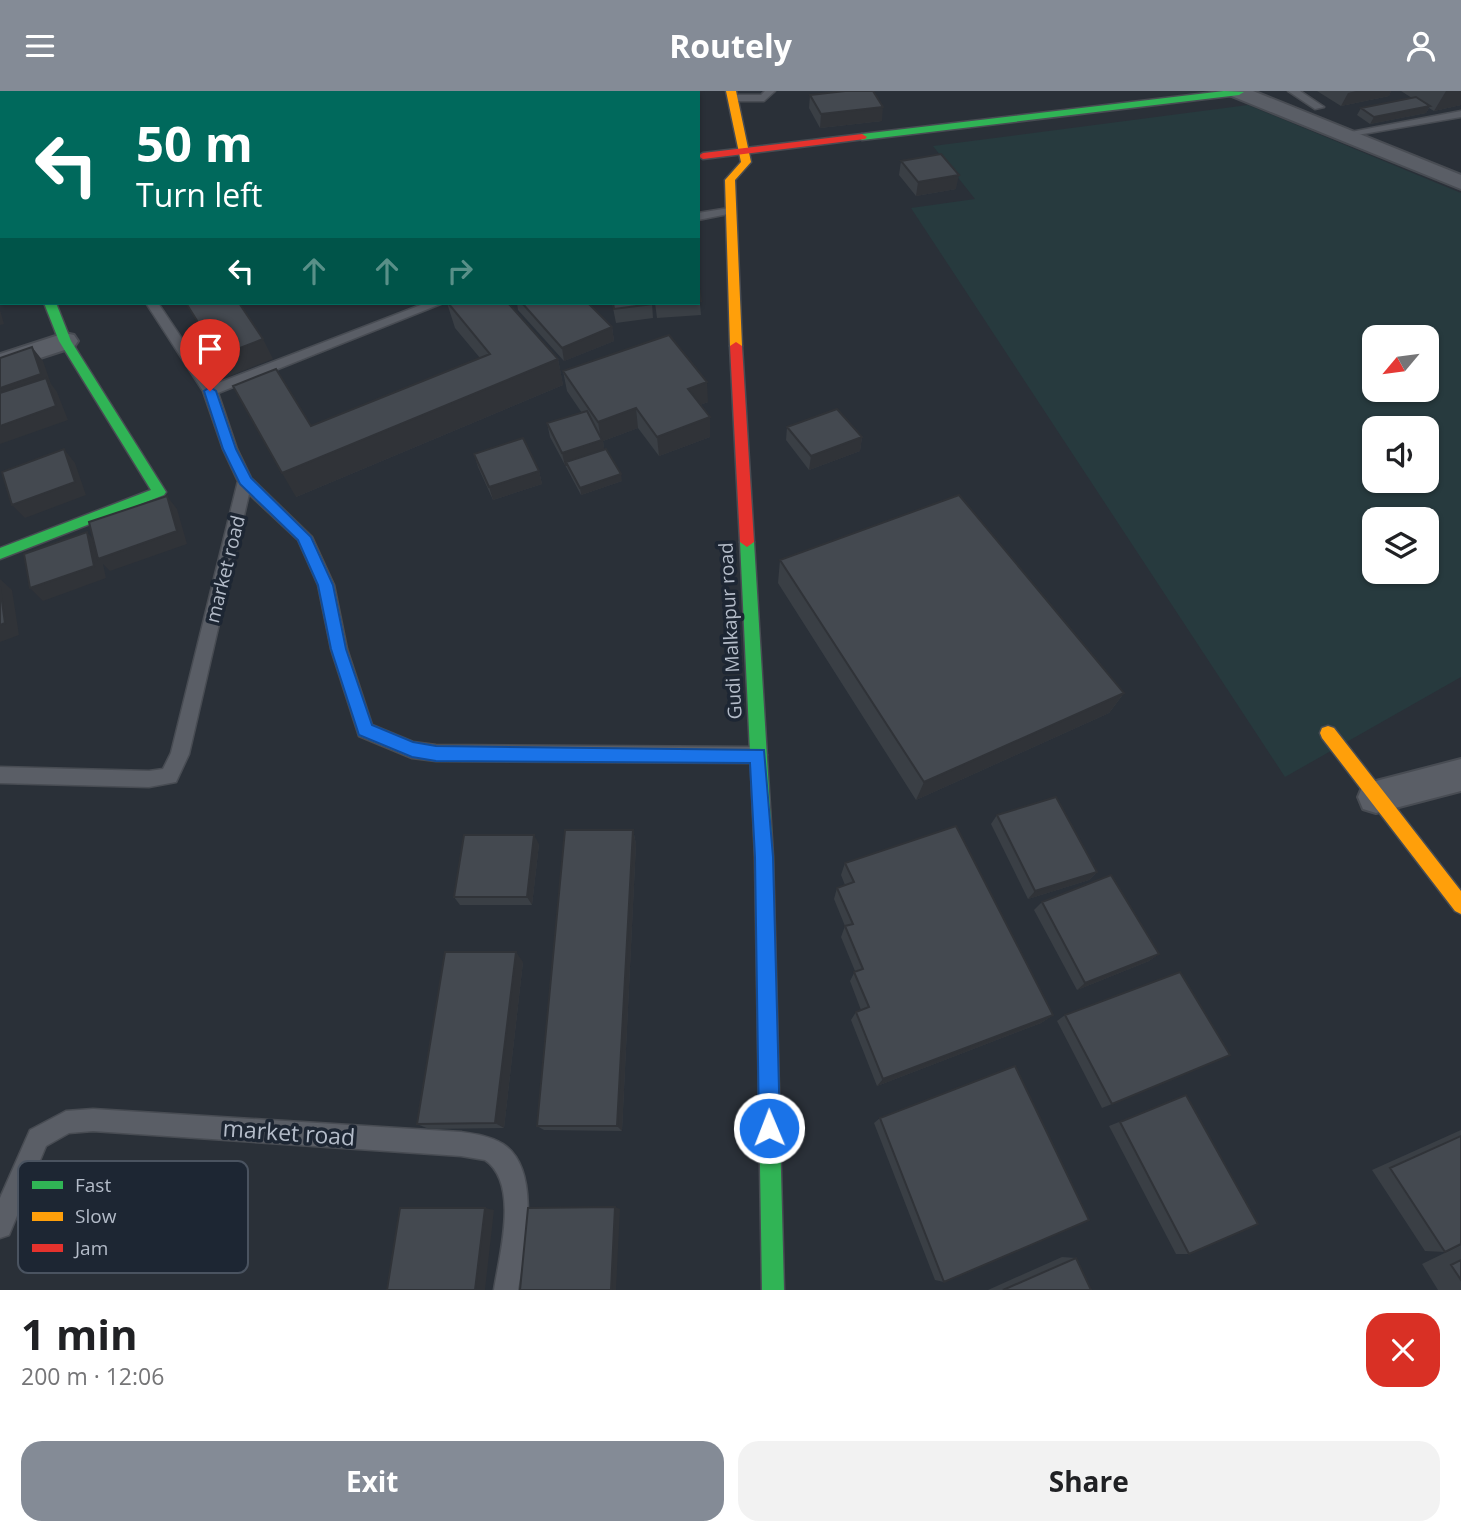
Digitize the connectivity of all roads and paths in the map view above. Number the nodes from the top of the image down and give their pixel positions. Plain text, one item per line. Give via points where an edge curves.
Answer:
1 (770, 91) edge
2 (1293, 91) edge
3 (1237, 92) edge
4 (732, 94) edge
5 (1319, 107) dead end
6 (1461, 114) edge
7 (1340, 135) junction
8 (744, 151) junction
9 (730, 180) junction
10 (1461, 183) edge
11 (729, 211) junction
12 (700, 218) edge
13 (51, 305) edge
14 (153, 305) edge
15 (433, 305) edge
16 (65, 341) junction
17 (0, 363) edge
18 (210, 391) junction
19 (245, 481) junction
20 (0, 554) edge
21 (1328, 733) dead end
22 (758, 755) junction
23 (0, 775) edge
24 (1461, 775) edge
25 (1376, 797) junction
26 (1461, 905) edge
27 (28, 1161) edge
28 (18, 1184) edge
29 (0, 1226) edge
30 (506, 1290) edge
31 (773, 1290) edge

1 - 4 lane via 764,97
2 - 5 lane
3 - 7 street
3 - 8 street
4 - 8 street
6 - 7 lane
7 - 10 street
8 - 9 street, Gudi Malkapur road via 746,162
8 - 9 street via 702,149
9 - 11 street, Gudi Malkapur road
11 - 12 lane
11 - 22 street, Gudi Malkapur road
13 - 16 street
14 - 18 lane
15 - 18 lane
16 - 17 street
16 - 20 street via 159,492
18 - 19 lane
19 - 22 lane via 304,537 326,585 339,649 365,730 412,750 436,753
19 - 23 lane, market road via 173,771 165,778 149,779
21 - 25 street
22 - 31 street, Gudi Malkapur road
24 - 25 street
25 - 26 street
27 - 30 lane, market road via 38,1138 50,1128 93,1120 484,1148 500,1157 513,1183 516,1214
28 - 29 lane, market road

